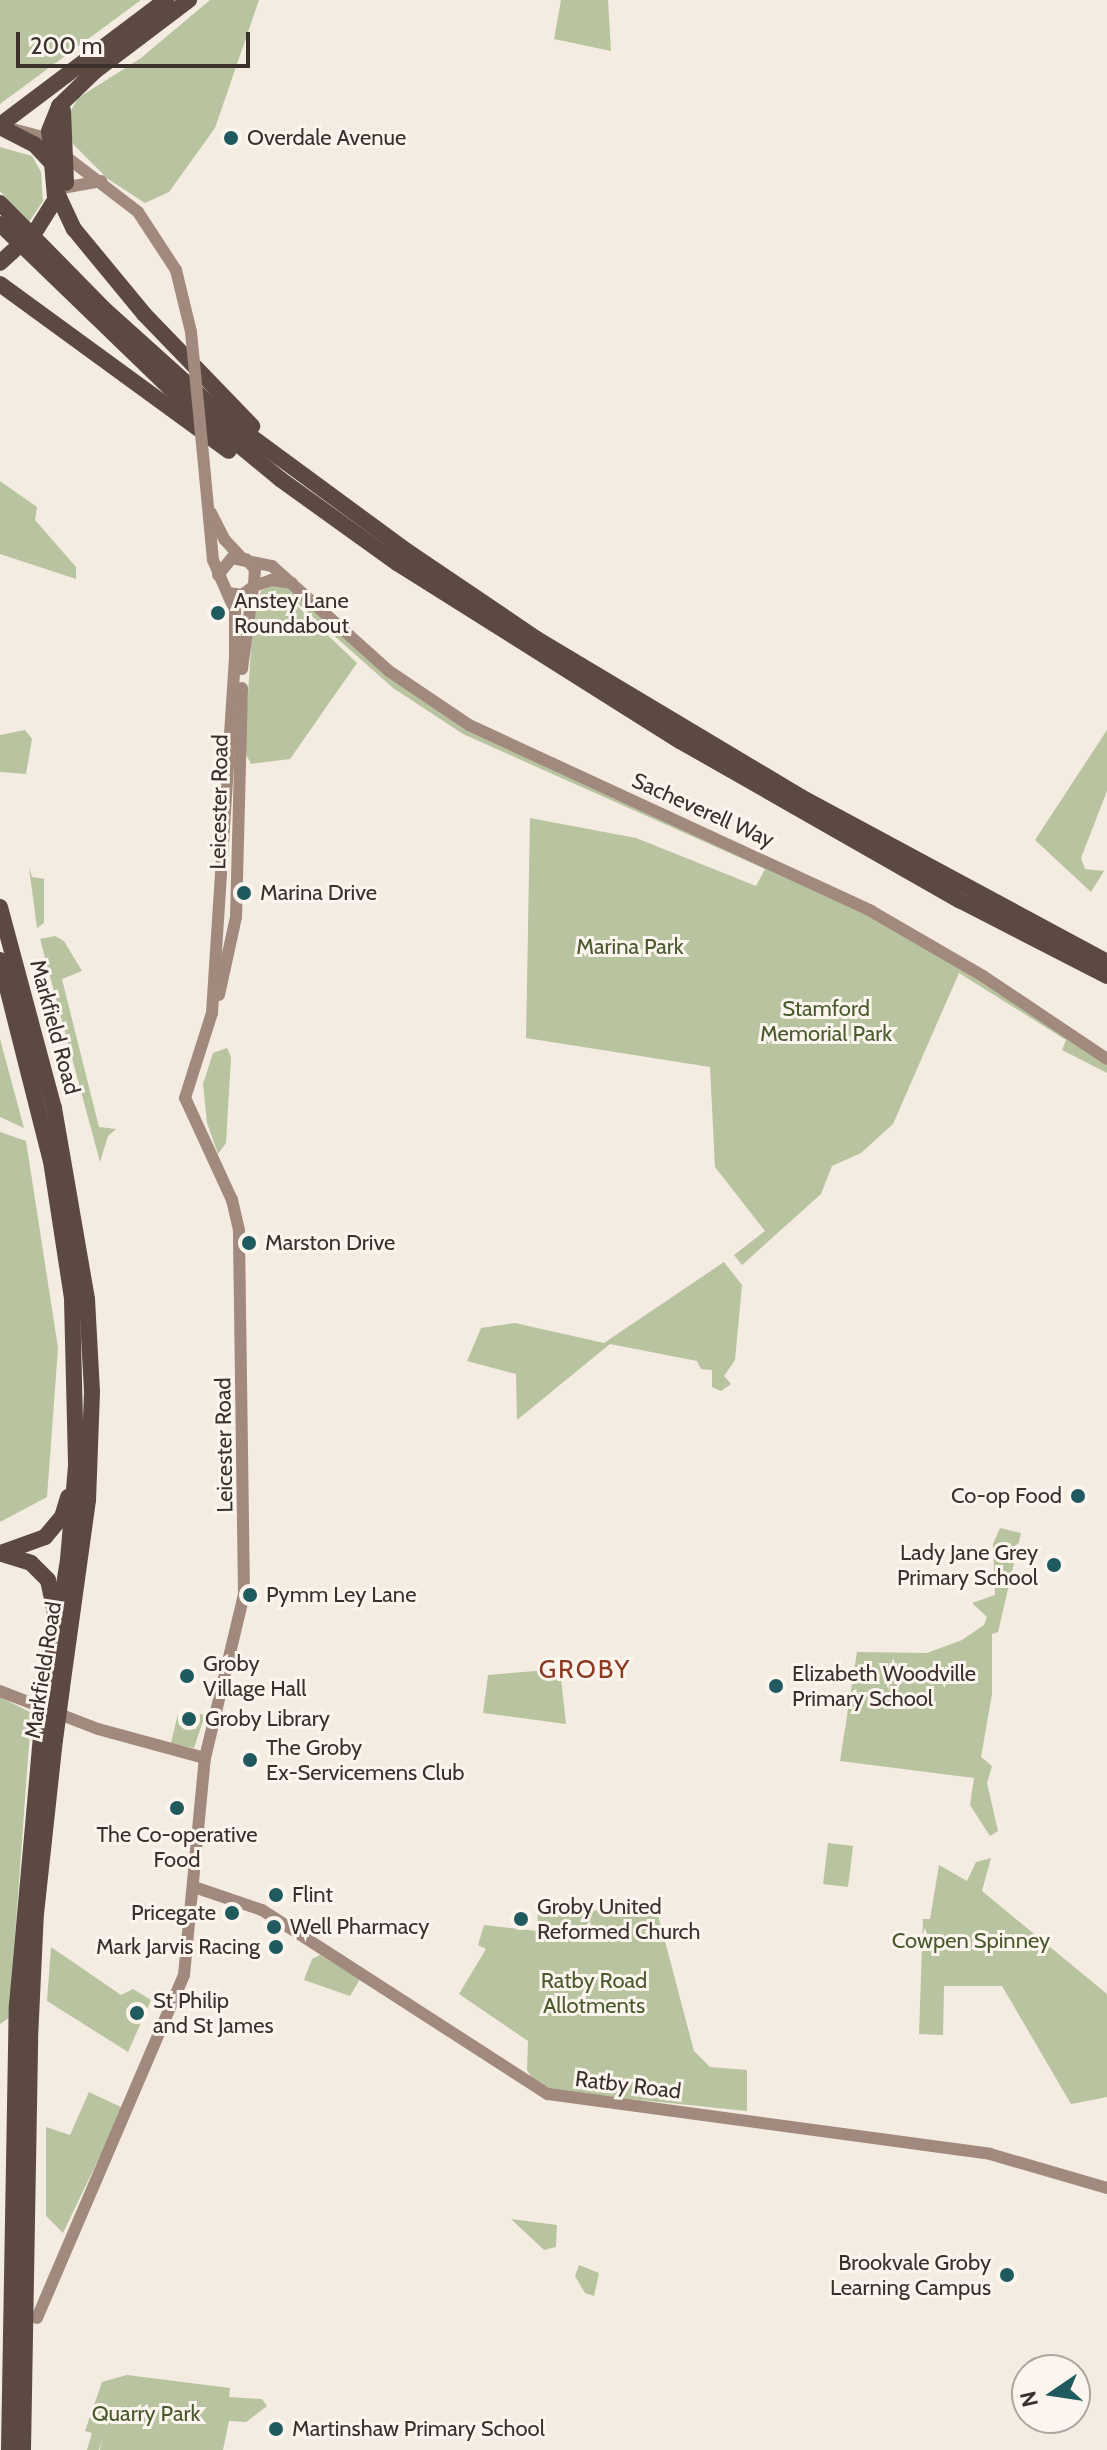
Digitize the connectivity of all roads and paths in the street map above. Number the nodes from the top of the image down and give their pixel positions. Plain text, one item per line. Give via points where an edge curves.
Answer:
1 (166, 0) edge
2 (189, 0) edge
3 (2, 126) edge
4 (54, 152) junction
5 (101, 181) junction
6 (60, 190) junction
7 (0, 203) edge
8 (0, 224) edge
9 (6, 258) edge
10 (0, 284) edge
11 (209, 506) junction
12 (345, 508) junction
13 (244, 558) junction
14 (397, 563) junction
15 (218, 575) junction
16 (295, 584) junction
17 (254, 587) junction
18 (228, 593) junction
19 (0, 907) edge
20 (220, 944) junction
21 (233, 948) junction
22 (0, 960) edge
23 (1107, 962) edge
24 (224, 964) junction
25 (1107, 976) edge
26 (1107, 1059) edge
27 (76, 1466) junction
28 (0, 1553) edge
29 (57, 1633) junction
30 (55, 1686) junction
31 (0, 1691) edge
32 (48, 1738) junction
33 (205, 1758) junction
34 (194, 1887) junction
35 (1107, 2188) edge
36 (37, 2318) joint
37 (22, 2397) junction
38 (9, 2450) edge
39 (23, 2450) edge

1 - 3 highway
2 - 4 highway via 66,97 54,114
3 - 4 highway
4 - 5 street
4 - 6 highway
5 - 6 street
5 - 11 street, bridge via 138,212 176,270 191,332
6 - 9 highway, bridge via 37,229
6 - 12 highway via 64,213 192,368
7 - 12 highway via 182,380
8 - 14 highway via 170,388 280,479
10 - 14 highway via 256,472
11 - 13 street via 225,540
11 - 15 street via 208,534
12 - 23 highway via 537,639 733,757 946,879
13 - 15 street via 226,561
13 - 16 street, Sacheverell Way via 272,566
13 - 17 street via 255,569
14 - 25 highway via 680,741 961,901
15 - 18 street
16 - 17 street via 271,580
16 - 26 street, Sacheverell Way via 389,671 469,725 871,911 983,976
17 - 18 street via 242,595
17 - 21 street, Leicester Road via 243,663
18 - 20 street, Leicester Road via 236,629
19 - 30 highway, Markfield Road via 58,1124 87,1299 92,1392 88,1500
20 - 21 street
20 - 24 street, Leicester Road
21 - 24 street, Leicester Road
22 - 27 highway, Markfield Road via 61,1207 76,1354
24 - 33 street, Leicester Road via 185,1098 232,1200 239,1230 246,1562 244,1594
27 - 28 highway via 62,1517 53,1528 34,1544
27 - 29 highway, Markfield Road
28 - 29 highway via 31,1563 48,1580
29 - 30 highway, Markfield Road
30 - 32 highway, Markfield Road, bridge
31 - 33 street via 90,1727
32 - 37 highway, Markfield Road via 35,1946
32 - 38 highway, Markfield Road via 17,2005
33 - 34 street, Leicester Road
34 - 35 street, Ratby Road via 262,1910 548,2094 1017,2158
34 - 36 street via 186,1965 176,1998
36 - 37 highway
37 - 39 highway, Markfield Road

